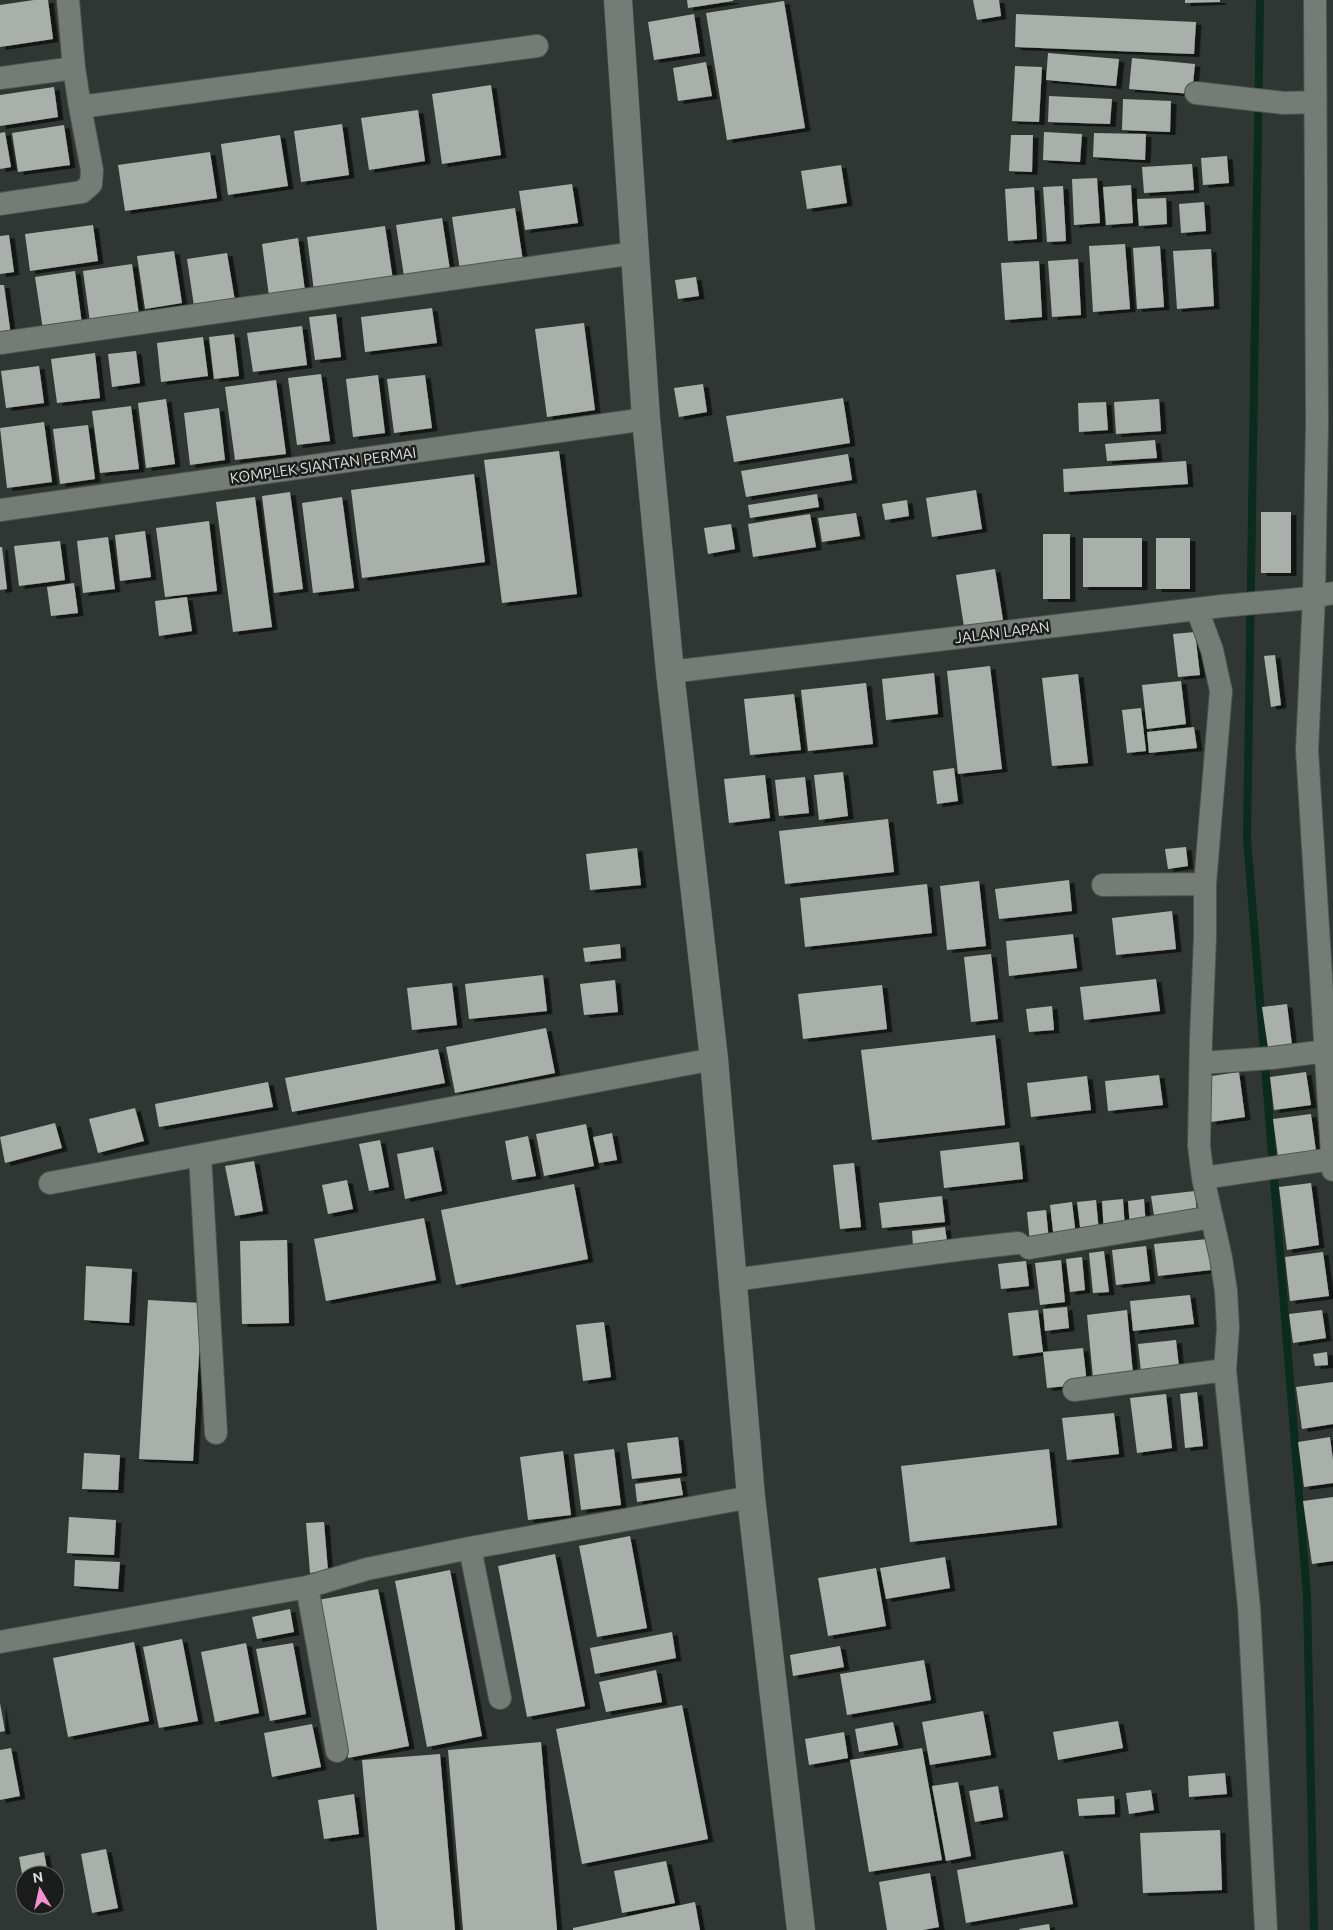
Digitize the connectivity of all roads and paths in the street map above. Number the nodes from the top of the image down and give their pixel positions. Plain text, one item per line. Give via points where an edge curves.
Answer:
1 (68, 0) edge
2 (618, 0) edge
3 (1315, 0) edge
4 (537, 46) dead end
5 (74, 68) junction
6 (0, 78) edge
7 (1196, 93) dead end
8 (1314, 102) junction
9 (80, 107) junction
10 (1325, 155) edge
11 (0, 204) edge
12 (635, 253) junction
13 (0, 343) edge
14 (646, 419) junction
15 (1325, 423) edge
16 (0, 510) edge
17 (1316, 596) edge
18 (1197, 609) junction
19 (670, 672) junction
20 (1205, 884) junction
21 (1104, 885) dead end
22 (1327, 982) edge
23 (1326, 1051) junction
24 (714, 1060) junction
25 (1208, 1063) junction
26 (200, 1155) junction
27 (1333, 1159) edge
28 (1214, 1176) junction
29 (50, 1183) dead end
30 (1212, 1218) junction
31 (733, 1280) junction
32 (1225, 1370) junction
33 (1074, 1390) dead end
34 (216, 1433) dead end
35 (751, 1497) junction
36 (470, 1548) junction
37 (307, 1587) junction
38 (0, 1642) edge
39 (500, 1698) dead end
40 (337, 1751) dead end
41 (802, 1930) edge
42 (1266, 1930) edge

1 - 5 street
2 - 12 street
3 - 8 street
4 - 9 street
5 - 6 street
5 - 9 street
7 - 8 street
8 - 10 street
9 - 11 street via 92,170 91,184 82,192
10 - 15 street
12 - 13 street
12 - 14 street
14 - 16 street, KOMPLEK SIANTAN PERMAI
14 - 19 street
15 - 17 street
17 - 18 street, JALAN LAPAN
17 - 22 street via 1307,750
18 - 19 street, JALAN LAPAN
18 - 20 street via 1212,650 1221,691
19 - 24 street
20 - 21 street
20 - 25 street
22 - 23 street
23 - 25 street
23 - 27 street
24 - 26 street
24 - 31 street
25 - 28 street via 1199,1146
26 - 29 street
26 - 34 street
27 - 28 street
28 - 30 street
30 - 31 street via 1023,1246 964,1248
30 - 32 street via 1226,1291
31 - 35 street
32 - 33 street
32 - 42 street via 1249,1607
35 - 36 street
35 - 41 street
36 - 37 street via 367,1569
36 - 39 street
37 - 38 street
37 - 40 street

